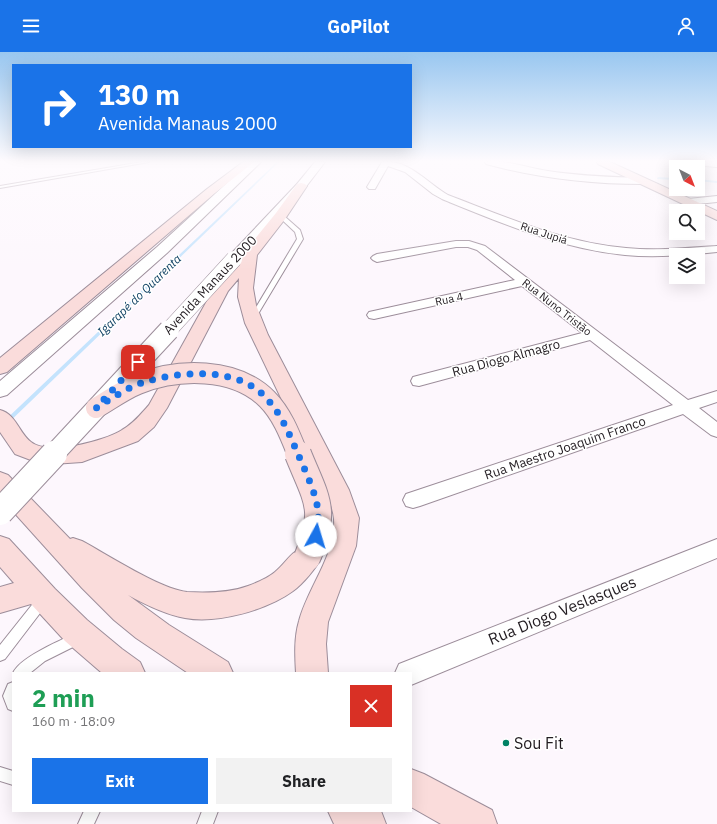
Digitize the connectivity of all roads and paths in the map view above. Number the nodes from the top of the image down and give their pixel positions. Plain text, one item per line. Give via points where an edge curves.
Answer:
1 (204, 198) edge
2 (219, 198) edge
3 (291, 198) edge
4 (293, 198) edge
5 (448, 198) edge
6 (679, 198) edge
7 (717, 199) edge
8 (688, 202) junction
9 (281, 216) junction
10 (717, 216) edge
11 (717, 249) edge
12 (243, 255) junction
13 (377, 258) dead end
14 (525, 282) junction
15 (374, 315) dead end
16 (252, 319) junction
17 (593, 335) junction
18 (0, 368) edge
19 (419, 382) dead end
20 (0, 391) edge
21 (717, 396) edge
22 (685, 407) junction
23 (96, 408) junction
24 (0, 418) edge
25 (717, 431) edge
26 (0, 481) edge
27 (413, 500) dead end
28 (0, 512) edge
29 (51, 536) junction
30 (0, 547) edge
31 (717, 548) edge
32 (40, 595) junction
33 (0, 600) edge
34 (82, 637) junction
35 (0, 655) edge
36 (21, 672) edge
37 (129, 672) edge
38 (215, 672) edge
39 (312, 672) edge
40 (410, 672) edge
41 (12, 691) edge
42 (12, 701) edge
43 (0, 774) edge
44 (12, 778) edge
45 (412, 788) edge
46 (92, 812) edge
47 (210, 812) edge
48 (349, 812) edge
49 (86, 824) edge
50 (205, 824) edge
51 (367, 824) edge
52 (478, 824) edge

1 - 18 main road
2 - 20 street
3 - 12 street, Avenida Manaus 2000
4 - 9 main road
5 - 11 street, Rua Jupiá via 556,238 589,246 645,253
6 - 8 main road
7 - 8 street
8 - 10 main road
9 - 12 main road
9 - 16 lane via 298,231 300,239
12 - 16 main road via 245,295
12 - 23 street, Avenida Manaus 2000, bridge
12 - 24 main road via 202,322 157,408 130,436 82,454 36,454 23,448
13 - 14 street, Rua Nuno Tristão via 469,244 481,248
14 - 15 street, Rua 4
14 - 17 street, Rua Nuno Tristão
16 - 39 main road via 337,490 347,521 343,544 315,616 310,649
17 - 19 street, Rua Diogo Almagro
17 - 22 street, Rua Nuno Tristão
21 - 22 street, Rua Maestro Joaquim Franco
22 - 25 street, Rua Nuno Tristão
22 - 27 street, Rua Maestro Joaquim Franco
23 - 28 street, Avenida Manaus 2000, bridge
23 - 29 main road, bridge via 121,392 170,376 200,373 225,376 248,384 266,398 288,431 310,482 318,512 316,536 308,558 284,582 250,600 213,606 185,605 152,594
26 - 29 main road
29 - 38 main road via 125,611 163,641
30 - 32 main road
31 - 40 street, Rua Diogo Veslasques
32 - 33 main road
32 - 34 main road
32 - 35 lane
34 - 36 lane via 40,657
34 - 37 main road
41 - 42 lane
43 - 44 lane
45 - 52 main road
46 - 49 lane
47 - 50 lane
48 - 51 main road

